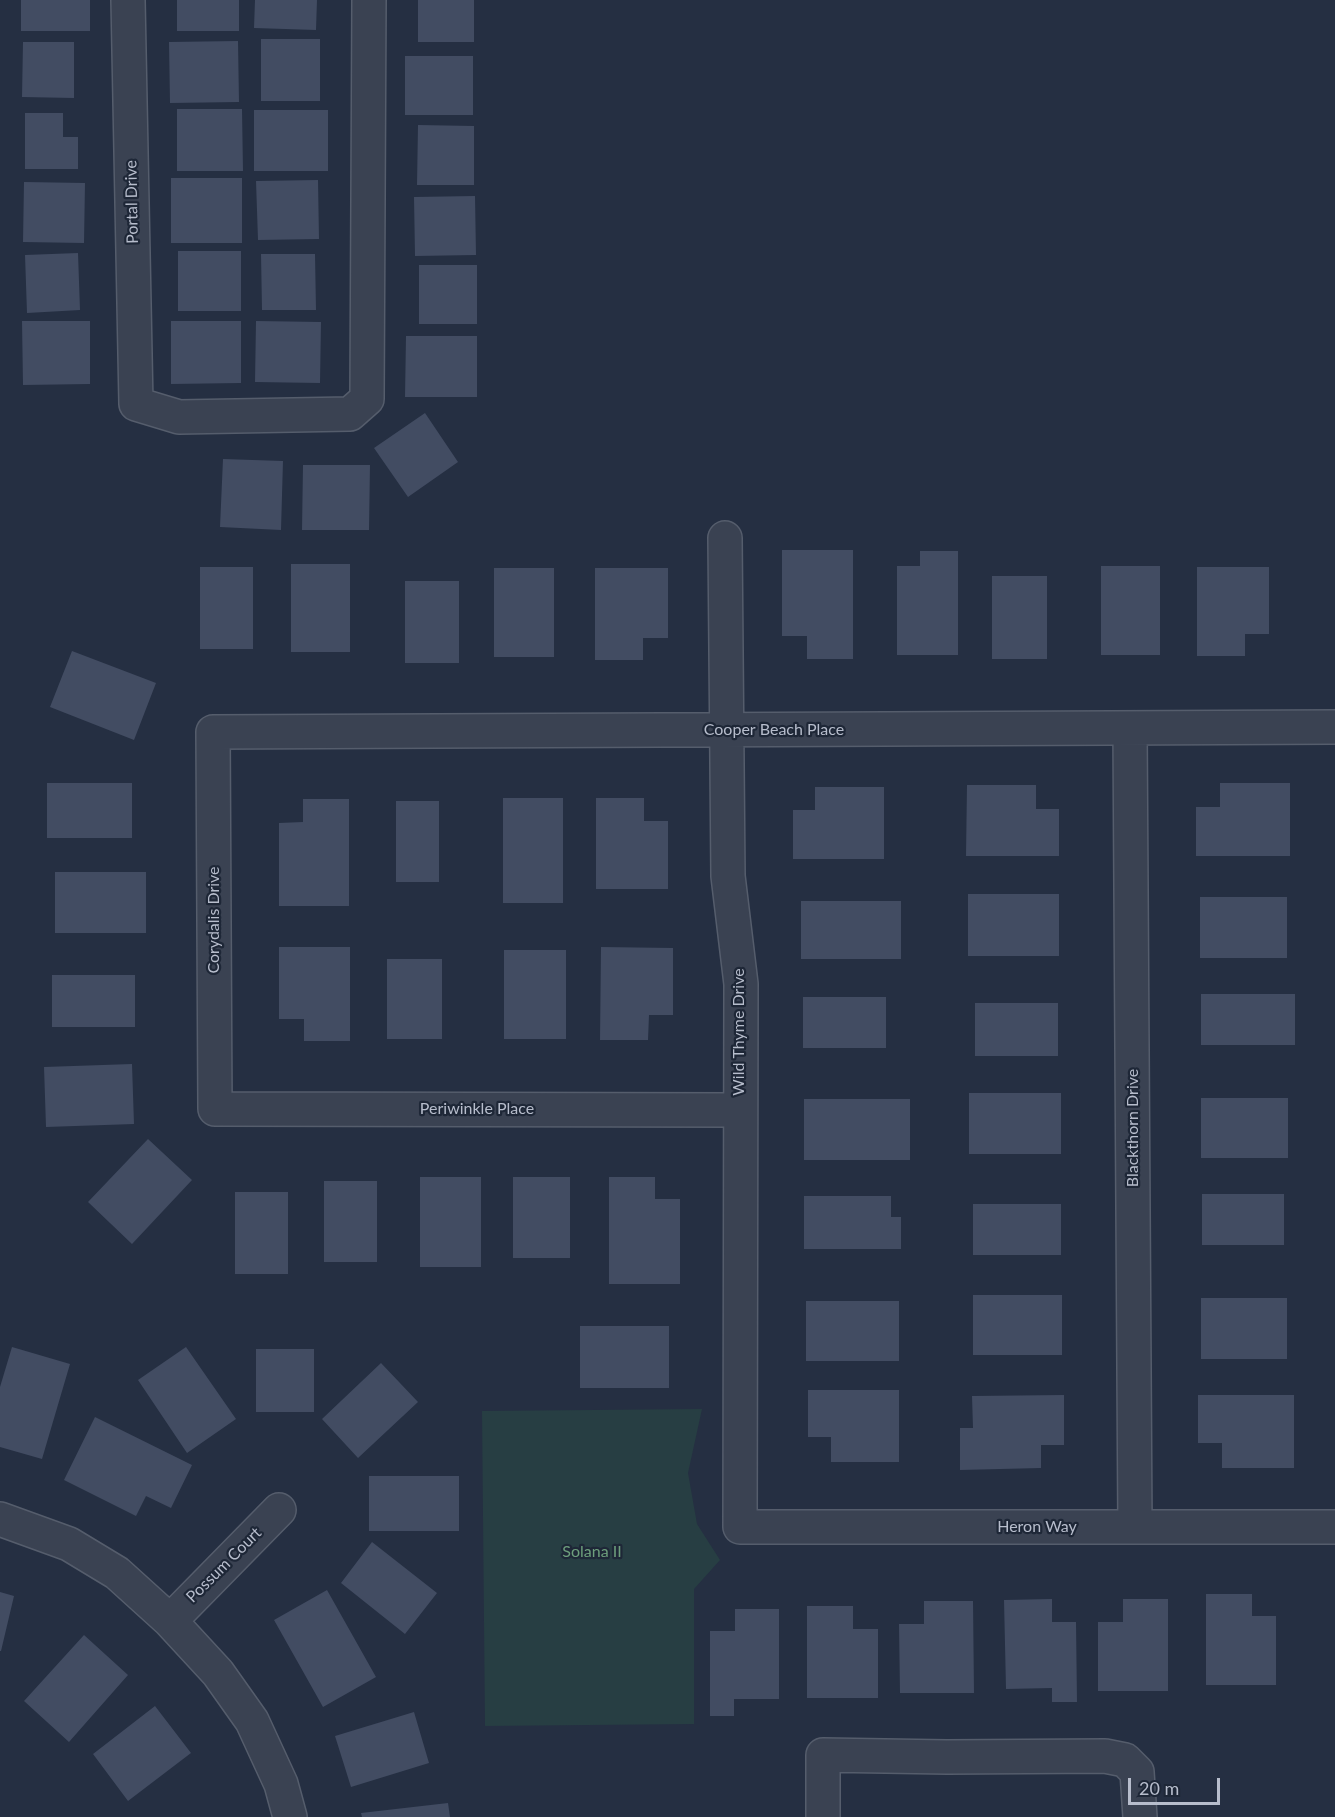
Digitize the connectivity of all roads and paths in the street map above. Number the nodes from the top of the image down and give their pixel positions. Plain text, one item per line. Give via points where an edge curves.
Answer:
1 (128, 0) edge
2 (369, 0) edge
3 (725, 538) dead end
4 (1335, 727) edge
5 (1130, 729) junction
6 (727, 730) junction
7 (213, 732) joint
8 (215, 1109) joint
9 (739, 1110) junction
10 (279, 1510) dead end
11 (0, 1519) edge
12 (740, 1527) joint
13 (1135, 1527) junction
14 (1335, 1527) edge
15 (170, 1621) junction
16 (290, 1817) edge
17 (823, 1817) edge
18 (1140, 1817) edge

1 - 2 street, Portal Drive via 136,404 179,417 350,414 367,399
3 - 6 street, Wild Thyme Drive
4 - 5 street, Cooper Beach Place
5 - 6 street, Cooper Beach Place
5 - 13 street, Blackthorn Drive
6 - 7 street, Cooper Beach Place
6 - 9 street, Wild Thyme Drive via 728,876 741,984
7 - 8 street, Corydalis Drive
8 - 9 street, Periwinkle Place
9 - 12 street, Wild Thyme Drive
10 - 15 street, Possum Court
11 - 15 street via 69,1544 117,1573
12 - 13 street, Heron Way
13 - 14 street, Heron Way
15 - 16 street via 218,1673 252,1721 281,1784
17 - 18 street via 823,1755 1105,1756 1125,1760 1137,1772

